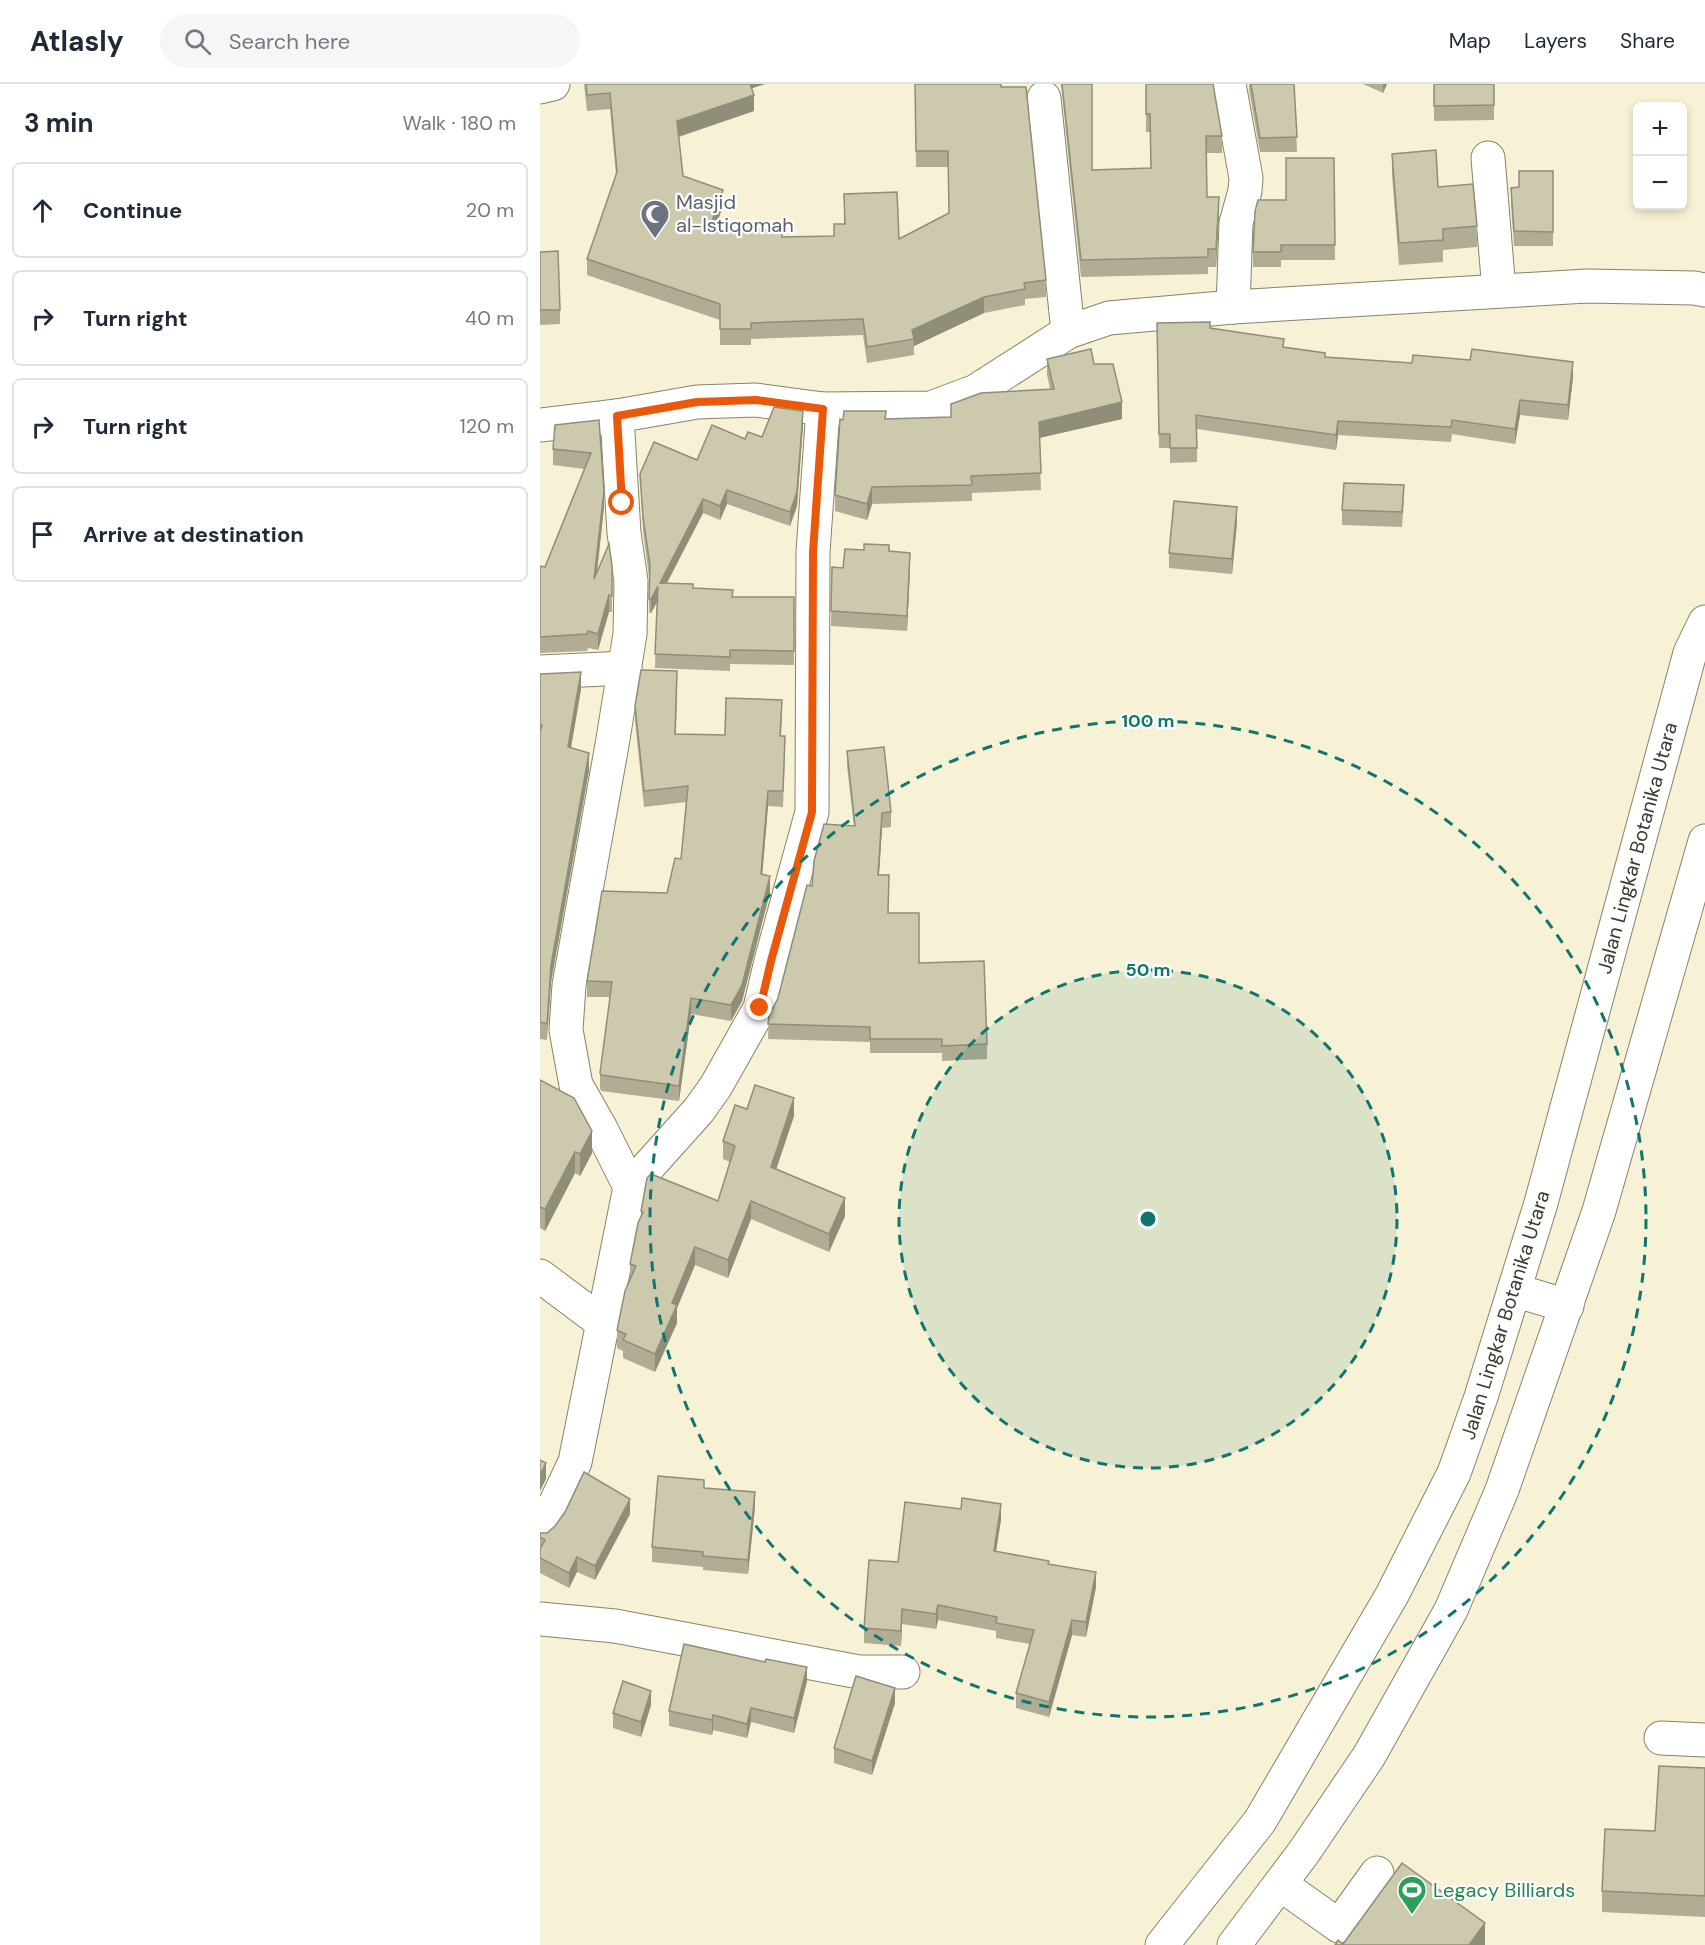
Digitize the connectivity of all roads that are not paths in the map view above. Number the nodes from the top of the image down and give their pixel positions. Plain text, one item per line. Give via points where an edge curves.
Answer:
1 (553, 84) edge
2 (1229, 84) edge
3 (540, 87) edge
4 (1044, 98) dead end
5 (1488, 158) dead end
6 (1705, 290) edge
7 (1499, 291) junction
8 (1233, 307) junction
9 (1068, 332) junction
10 (823, 409) junction
11 (617, 416) junction
12 (540, 425) edge
13 (1705, 622) edge
14 (624, 668) junction
15 (540, 672) edge
16 (1705, 841) edge
17 (630, 1187) junction
18 (540, 1276) edge
19 (1514, 1290) junction
20 (1567, 1306) junction
21 (603, 1323) junction
22 (540, 1530) edge
23 (540, 1619) edge
24 (903, 1672) dead end
25 (1661, 1738) dead end
26 (1705, 1740) edge
27 (1377, 1873) dead end
28 (1280, 1884) junction
29 (1162, 1945) edge
30 (1234, 1945) edge

1 - 3 street
2 - 8 street via 1246,178 1236,223
4 - 9 street
5 - 7 street
6 - 7 street via 1587,286
7 - 8 street
8 - 9 street via 1109,318
9 - 10 street via 976,391 931,408
10 - 11 street via 756,400 697,402
10 - 17 street via 813,552 812,812 760,1008 699,1110
11 - 12 street
11 - 14 street via 631,581 630,634
13 - 19 street, Jalan Lingkar Botanika Utara via 1690,653
14 - 15 street
14 - 17 street via 569,985 566,1030 576,1085
16 - 20 street via 1599,1212
17 - 21 street
18 - 21 street
19 - 20 street
19 - 29 street, Jalan Lingkar Botanika Utara via 1454,1473 1392,1595 1260,1821
20 - 28 street via 1502,1490 1451,1610 1369,1756
21 - 22 street via 576,1462
23 - 24 street via 615,1626 859,1672
25 - 26 street
27 - 28 street via 1339,1926
28 - 30 street

